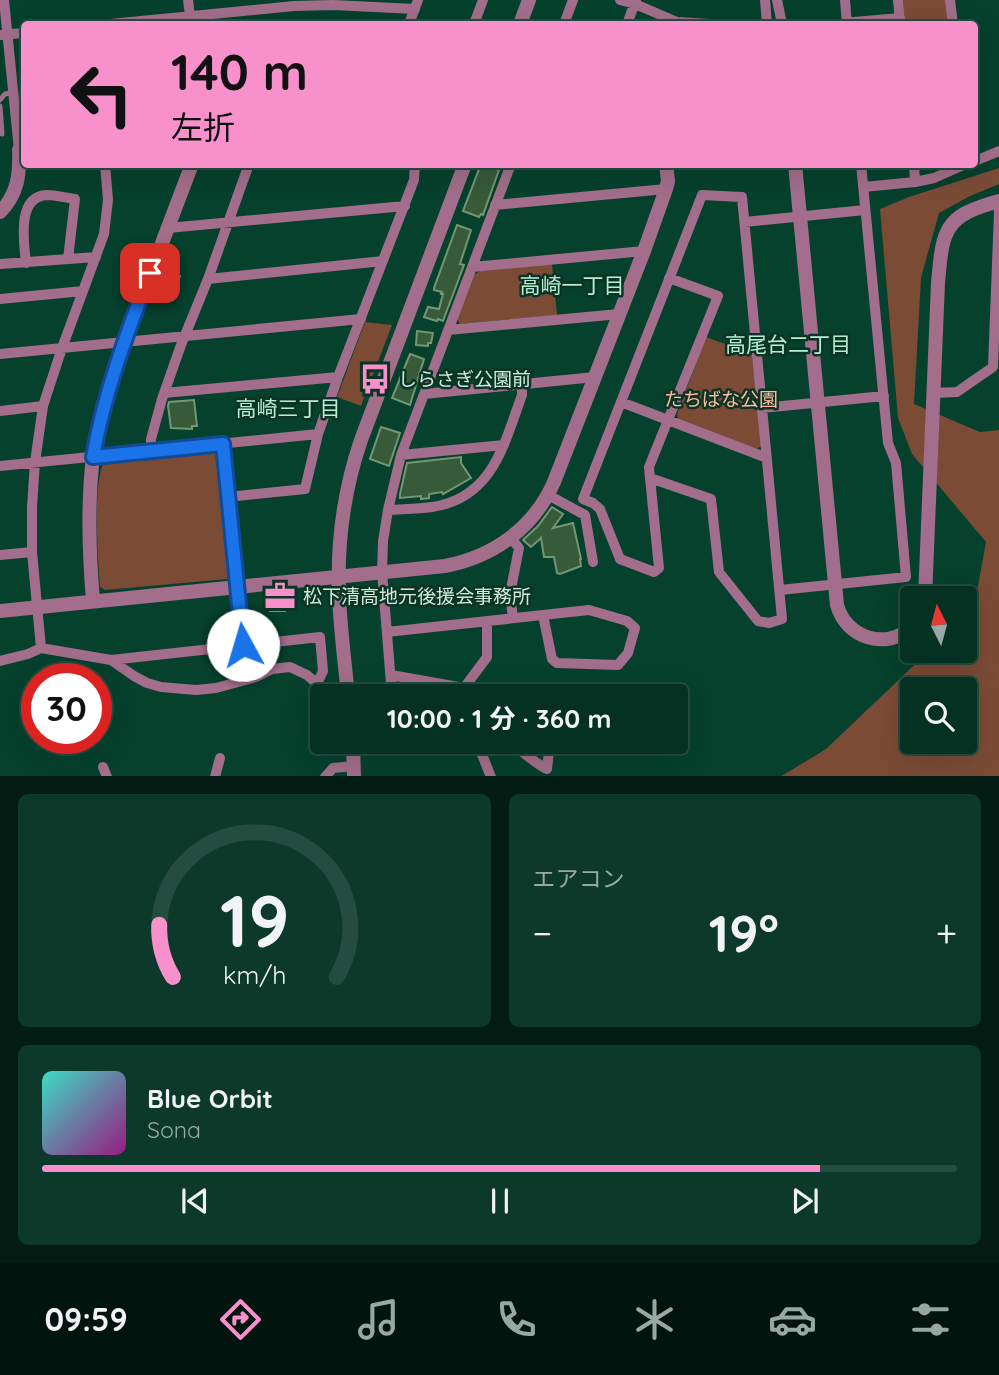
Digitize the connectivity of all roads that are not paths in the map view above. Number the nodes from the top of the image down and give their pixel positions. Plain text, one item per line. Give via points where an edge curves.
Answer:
1 (4, 0) edge
2 (188, 0) edge
3 (483, 0) edge
4 (529, 0) edge
5 (573, 0) edge
6 (620, 0) edge
7 (765, 0) edge
8 (777, 0) edge
9 (845, 0) edge
10 (898, 0) edge
11 (950, 0) edge
12 (635, 2) edge
13 (417, 4) edge
14 (190, 21) edge
15 (410, 21) edge
16 (475, 21) edge
17 (521, 21) edge
18 (565, 21) edge
19 (628, 21) edge
20 (673, 21) edge
21 (767, 21) edge
22 (781, 21) edge
23 (847, 21) edge
24 (900, 21) edge
25 (953, 21) edge
26 (4, 35) edge
27 (19, 91) edge
28 (0, 100) edge
29 (0, 106) edge
30 (21, 130) edge
31 (2, 134) edge
32 (999, 150) edge
33 (21, 157) edge
34 (978, 160) edge
35 (105, 168) edge
36 (190, 168) edge
37 (248, 168) edge
38 (415, 168) edge
39 (464, 168) edge
40 (509, 168) edge
41 (666, 168) edge
42 (795, 168) edge
43 (861, 168) edge
44 (914, 168) edge
45 (957, 168) edge
46 (915, 182) junction
47 (863, 187) junction
48 (666, 189) junction
49 (998, 201) edge
50 (495, 205) junction
51 (405, 206) junction
52 (865, 210) junction
53 (0, 212) edge
54 (800, 217) junction
55 (228, 222) junction
56 (745, 222) junction
57 (168, 228) junction
58 (644, 251) junction
59 (96, 257) junction
60 (68, 259) junction
61 (383, 261) junction
62 (26, 262) junction
63 (0, 264) edge
64 (472, 267) junction
65 (670, 278) junction
66 (208, 279) junction
67 (83, 291) junction
68 (0, 299) edge
69 (619, 314) junction
70 (361, 319) junction
71 (448, 330) junction
72 (185, 336) junction
73 (124, 342) junction
74 (62, 348) junction
75 (0, 354) edge
76 (338, 377) junction
77 (596, 377) junction
78 (522, 384) junction
79 (164, 393) junction
80 (933, 393) junction
81 (424, 394) junction
82 (884, 396) junction
83 (621, 402) junction
84 (818, 402) junction
85 (43, 406) junction
86 (762, 408) junction
87 (0, 411) edge
88 (668, 421) junction
89 (318, 434) junction
90 (223, 444) junction
91 (504, 445) junction
92 (151, 451) junction
93 (401, 455) junction
94 (93, 457) junction
95 (767, 458) junction
96 (35, 462) junction
97 (0, 466) edge
98 (650, 478) junction
99 (548, 495) junction
100 (228, 497) junction
101 (388, 510) junction
102 (511, 538) junction
103 (32, 552) junction
104 (0, 555) edge
105 (593, 562) dead end
106 (382, 572) junction
107 (338, 577) junction
108 (835, 584) junction
109 (925, 586) edge
110 (237, 587) junction
111 (780, 590) junction
112 (93, 601) junction
113 (36, 607) junction
114 (0, 611) edge
115 (543, 615) junction
116 (513, 618) junction
117 (487, 621) junction
118 (387, 632) junction
119 (900, 634) edge
120 (243, 645) junction
121 (41, 648) junction
122 (111, 660) junction
123 (0, 661) edge
124 (391, 676) junction
125 (317, 684) joint
126 (347, 684) edge
127 (391, 684) edge
128 (440, 684) edge
129 (467, 684) edge
130 (482, 754) edge
131 (524, 754) edge
132 (549, 754) edge
133 (220, 758) dead end
134 (354, 771) edge
135 (215, 776) edge
136 (325, 776) edge
137 (491, 776) edge

1 - 26 street
2 - 14 street
3 - 16 street
4 - 17 street
5 - 18 street
6 - 12 street
7 - 21 street
8 - 22 street
9 - 23 street
10 - 24 street
11 - 25 street
12 - 19 street
12 - 20 street
13 - 14 street via 294,6
13 - 15 street
26 - 27 street
27 - 28 lane
27 - 30 street
29 - 31 lane
32 - 34 street
33 - 53 street via 12,199
35 - 59 street via 107,217
36 - 57 street
37 - 55 street
38 - 51 street
39 - 107 street via 354,461 344,504
40 - 50 street
41 - 48 street
42 - 54 street
43 - 47 street
44 - 46 street
45 - 46 street
46 - 47 street
47 - 52 street
48 - 50 street
48 - 58 street
49 - 80 street via 967,212 947,230 938,283
49 - 80 street via 993,367 957,392
50 - 64 street
51 - 55 street
51 - 61 street
52 - 54 street
52 - 82 street
54 - 56 street
54 - 84 street
55 - 57 street
55 - 66 street
56 - 65 street via 742,197 702,195
56 - 86 street
57 - 73 street
58 - 64 street
58 - 69 street
59 - 60 street
59 - 67 street
60 - 62 street
60 - 62 street via 75,199 47,195 26,209 22,233
61 - 66 street
61 - 70 street
62 - 63 street
64 - 71 street
65 - 83 street
65 - 88 street via 718,296
66 - 72 street
67 - 68 street
67 - 74 street
69 - 71 street
69 - 77 street
70 - 72 street
70 - 76 street
71 - 81 street
72 - 73 street
72 - 79 street
73 - 74 street
73 - 94 street
74 - 75 street
74 - 85 street
76 - 79 street
76 - 89 street
77 - 78 street
77 - 99 street
78 - 81 street
78 - 91 street
79 - 92 street
80 - 109 street
81 - 93 street
82 - 84 street
82 - 108 street via 888,443 896,463 906,577
83 - 88 street
83 - 98 street via 583,499 600,509 620,559 654,572 659,568
84 - 86 street
84 - 108 street
85 - 87 street
85 - 96 street
86 - 95 street
88 - 95 street
88 - 98 street via 649,467
89 - 90 street
89 - 100 street via 305,489
90 - 92 street
90 - 100 street
91 - 93 street
91 - 101 street via 483,481 459,498 432,507
92 - 94 street
93 - 101 street
94 - 96 street
94 - 112 street via 88,548
95 - 111 street
96 - 97 street
96 - 103 street
98 - 111 street via 711,499 719,572 758,621 782,619
99 - 102 street
99 - 105 street via 585,515
100 - 110 street
101 - 106 street
102 - 106 street via 460,563
102 - 116 street via 519,548 510,594
103 - 104 street
103 - 113 street
106 - 107 street
106 - 118 street
107 - 110 street
107 - 126 street
108 - 111 street
108 - 119 street via 840,614 848,625 871,639
110 - 112 street
110 - 120 street
112 - 113 street
113 - 114 street
113 - 121 street
115 - 115 street via 589,610 627,621 635,628 628,653 618,665 558,663 552,659
115 - 116 street
116 - 117 street
117 - 118 street
117 - 129 street via 487,657
118 - 124 street
120 - 122 street
120 - 125 street via 320,637 323,671
121 - 122 street
121 - 123 street
122 - 125 street via 140,680 161,687 206,690 290,667
124 - 127 street
124 - 128 street
130 - 137 street
131 - 132 street via 547,769
133 - 135 street
134 - 136 street via 333,768

